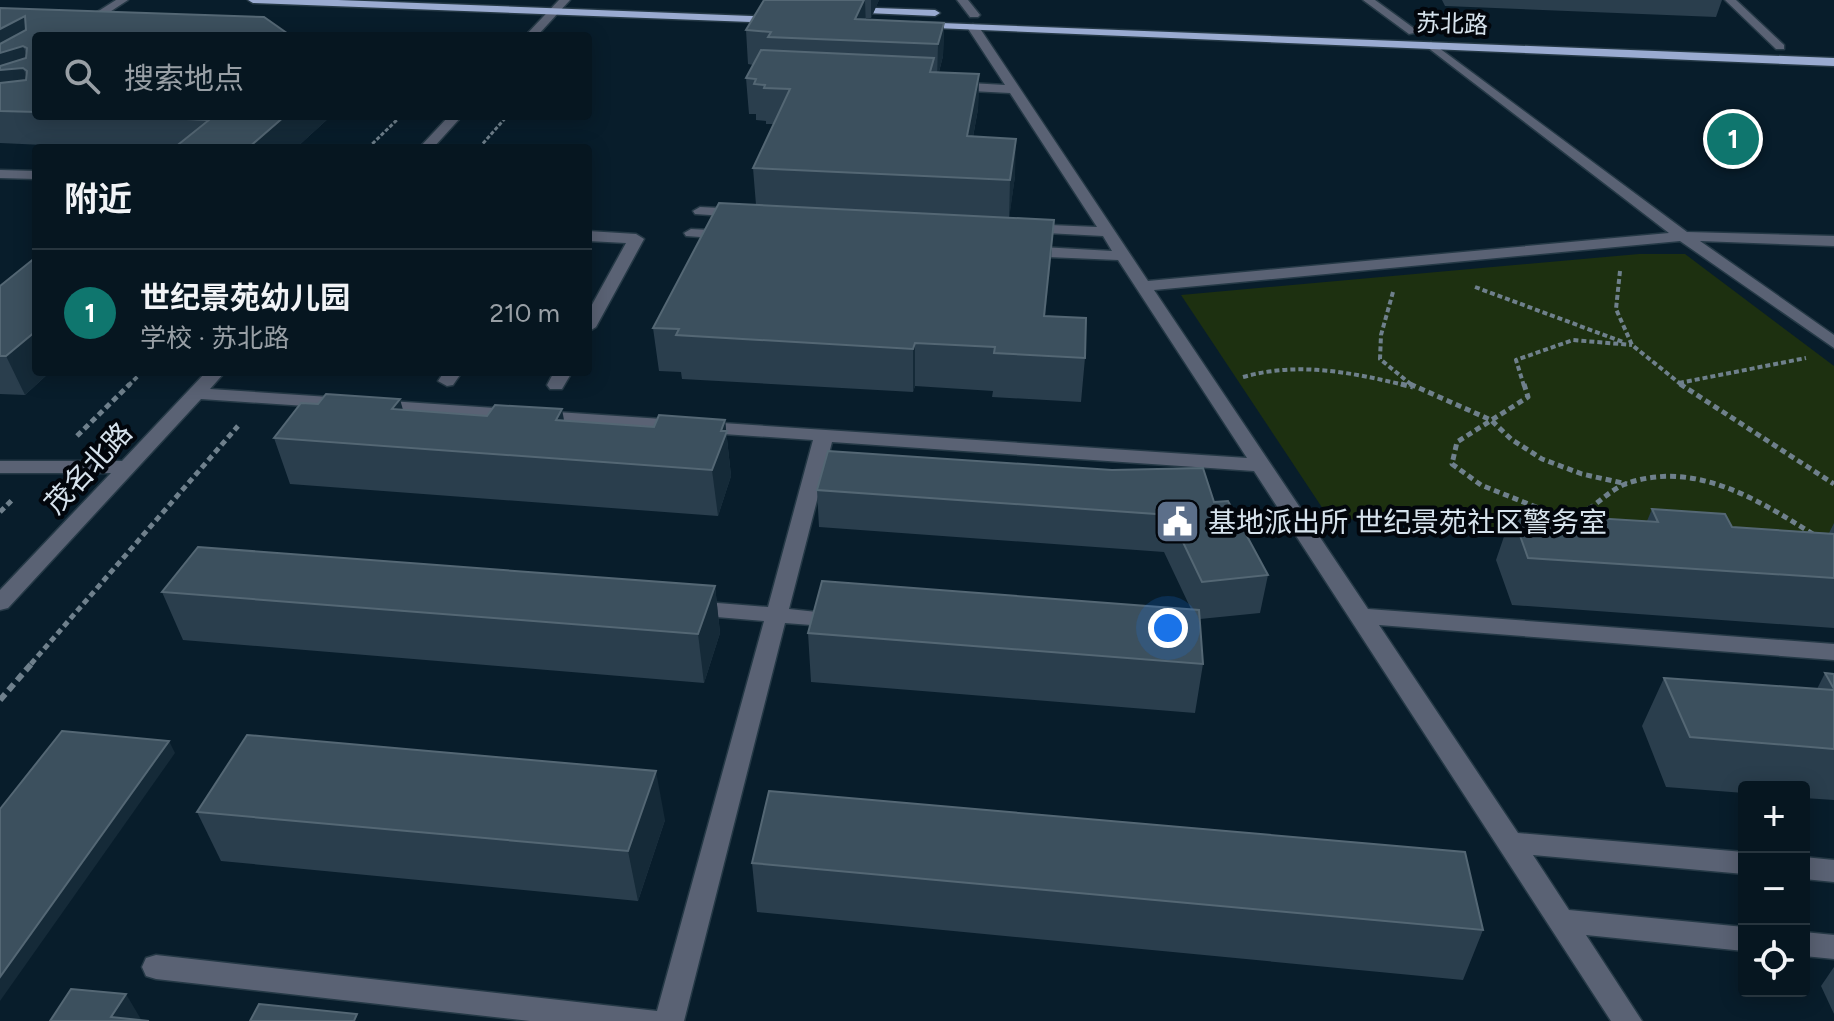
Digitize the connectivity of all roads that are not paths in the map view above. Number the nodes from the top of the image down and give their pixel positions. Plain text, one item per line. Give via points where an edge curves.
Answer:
1 (123, 0) edge
2 (253, 0) edge
3 (565, 0) edge
4 (573, 0) edge
5 (962, 0) edge
6 (1368, 0) edge
7 (1730, 0) edge
8 (782, 8) edge
9 (830, 10) edge
10 (554, 11) junction
11 (800, 21) edge
12 (973, 21) junction
13 (847, 23) edge
14 (71, 32) edge
15 (535, 32) edge
16 (1413, 32) junction
17 (1431, 45) junction
18 (1780, 47) junction
19 (1834, 49) edge
20 (1834, 62) edge
21 (933, 85) edge
22 (1012, 89) junction
23 (452, 120) edge
24 (430, 144) edge
25 (0, 174) edge
26 (32, 175) edge
27 (700, 211) dead end
28 (762, 214) edge
29 (1013, 227) edge
30 (1107, 232) junction
31 (691, 233) dead end
32 (592, 236) edge
33 (753, 236) edge
34 (1683, 236) junction
35 (1834, 241) edge
36 (1000, 250) edge
37 (1124, 256) junction
38 (1143, 286) junction
39 (592, 320) edge
40 (1834, 343) edge
41 (212, 376) edge
42 (197, 393) junction
43 (824, 435) junction
44 (1258, 465) junction
45 (0, 467) edge
46 (127, 467) junction
47 (0, 603) edge
48 (668, 606) edge
49 (777, 615) junction
50 (1360, 616) junction
51 (856, 621) edge
52 (1834, 652) edge
53 (1509, 843) junction
54 (1738, 862) edge
55 (1810, 869) edge
56 (1834, 871) edge
57 (1561, 921) junction
58 (1738, 938) edge
59 (1810, 945) edge
60 (1834, 947) edge
61 (156, 967) dead end
62 (648, 1021) edge
63 (669, 1021) edge
64 (1627, 1021) edge

1 - 14 street
2 - 10 main road
3 - 10 street
4 - 8 main road
5 - 12 street
6 - 16 street
7 - 18 street
9 - 12 main road, 苏北路
10 - 11 main road
10 - 15 street
12 - 13 main road, 苏北路
12 - 16 main road, 苏北路
12 - 17 main road, 苏北路
12 - 22 street
16 - 18 main road, 苏北路
17 - 20 main road, 苏北路
17 - 34 street
18 - 19 main road, 苏北路
21 - 22 street
22 - 30 street
23 - 24 street
25 - 26 street
27 - 28 street
29 - 30 street
30 - 37 street
31 - 33 street
32 - 39 street via 636,239
34 - 35 street
34 - 38 street
34 - 40 street
36 - 37 street
37 - 38 street
38 - 44 street
41 - 42 street, 茂名北路
42 - 43 street
42 - 46 street, 茂名北路
43 - 44 street
43 - 49 street
44 - 50 street
45 - 46 street
46 - 47 street, 茂名北路
48 - 49 street
49 - 51 street
49 - 63 street
50 - 52 street
50 - 53 street
53 - 54 street
53 - 57 street
55 - 56 street
57 - 58 street
57 - 64 street
59 - 60 street
61 - 62 street

